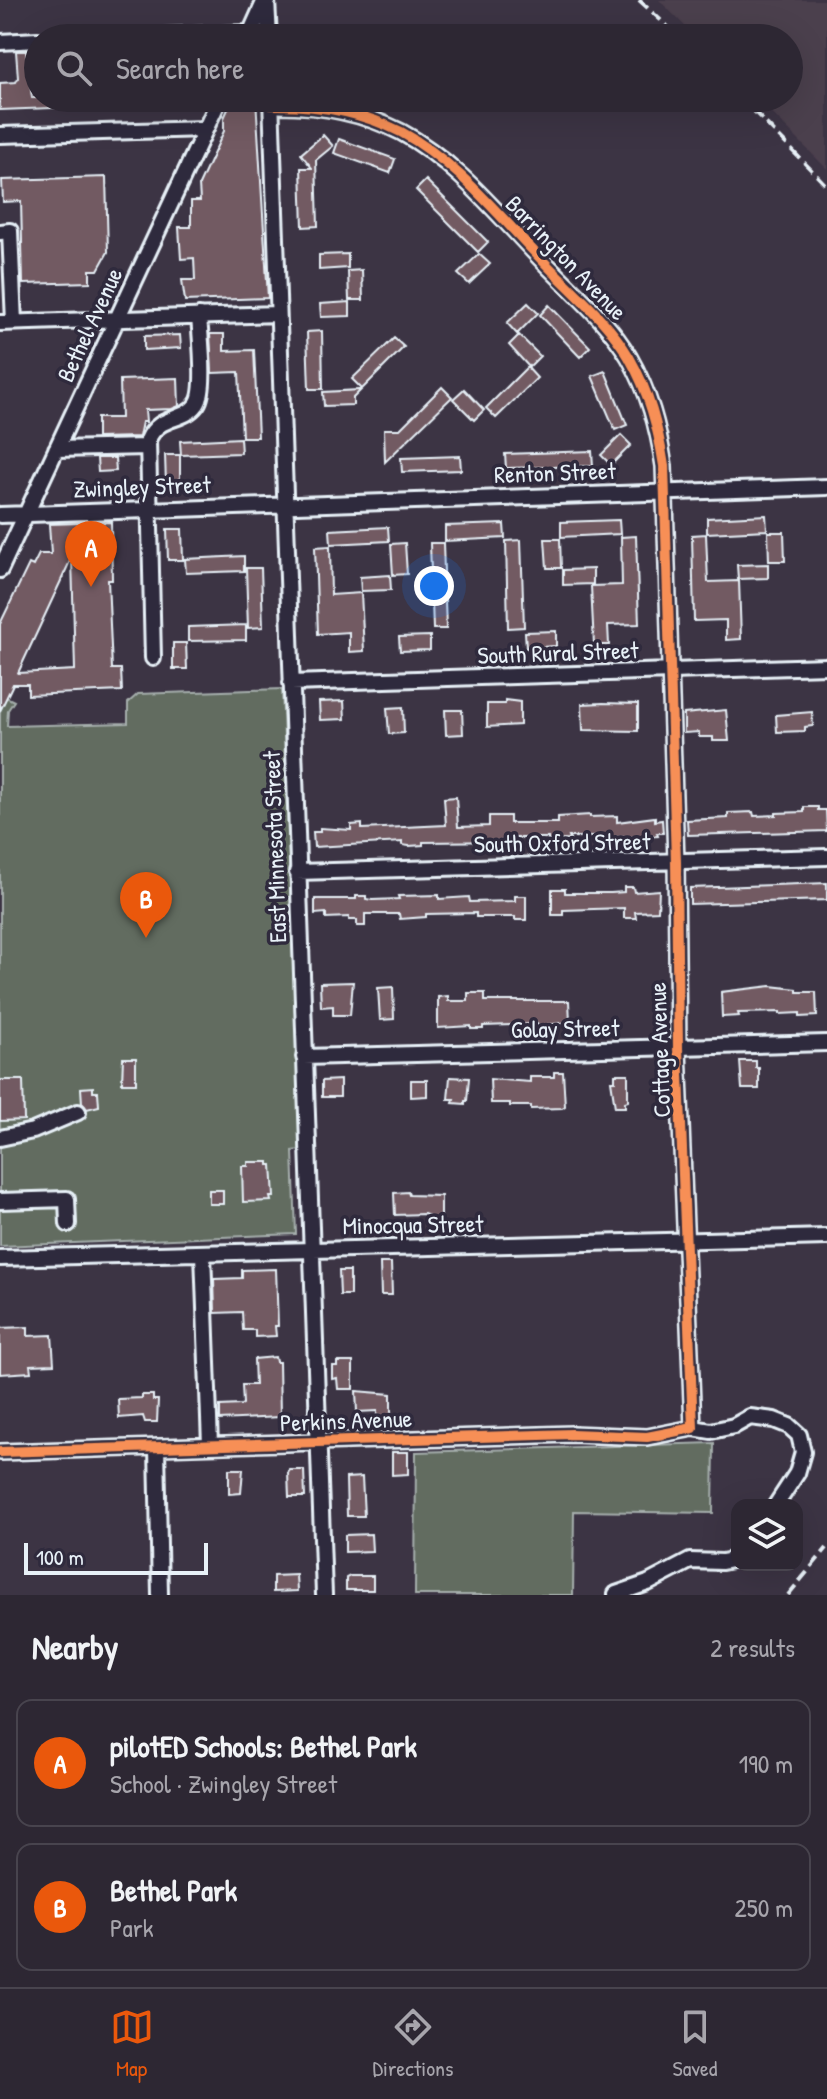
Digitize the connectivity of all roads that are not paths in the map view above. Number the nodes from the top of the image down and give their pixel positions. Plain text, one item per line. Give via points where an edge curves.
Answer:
1 (266, 0) edge
2 (255, 24) edge
3 (268, 24) edge
4 (24, 41) edge
5 (0, 42) edge
6 (213, 112) edge
7 (271, 112) edge
8 (346, 112) edge
9 (205, 129) junction
10 (0, 135) edge
11 (0, 232) edge
12 (278, 314) junction
13 (199, 316) junction
14 (117, 319) junction
15 (7, 323) edge
16 (148, 447) junction
17 (56, 449) junction
18 (827, 487) edge
19 (664, 492) junction
20 (285, 503) junction
21 (150, 509) junction
22 (27, 514) junction
23 (0, 515) edge
24 (0, 570) edge
25 (153, 658) dead end
26 (827, 666) edge
27 (669, 671) junction
28 (291, 683) junction
29 (827, 857) edge
30 (676, 862) junction
31 (297, 872) junction
32 (827, 1043) edge
33 (678, 1048) junction
34 (304, 1057) junction
35 (78, 1112) dead end
36 (0, 1138) edge
37 (0, 1201) edge
38 (68, 1224) dead end
39 (827, 1237) edge
40 (686, 1241) junction
41 (311, 1250) junction
42 (203, 1253) junction
43 (0, 1258) edge
44 (693, 1428) junction
45 (317, 1442) junction
46 (210, 1445) junction
47 (157, 1447) junction
48 (0, 1452) edge
49 (780, 1499) edge
50 (731, 1560) edge
51 (616, 1594) edge
52 (160, 1595) edge
53 (324, 1595) edge

1 - 2 street
1 - 3 street
4 - 5 street
6 - 9 street, Bethel Avenue
7 - 12 street, East Minnesota Street
8 - 19 street, Barrington Avenue via 415,140 448,164 608,328 644,385 655,417
9 - 10 street
9 - 14 street, Bethel Avenue
11 - 15 street via 10,231
12 - 13 street
12 - 20 street, East Minnesota Street
13 - 14 street
13 - 16 street via 197,405 152,430
14 - 15 street
14 - 17 street, Bethel Avenue
16 - 17 street
16 - 21 street
17 - 22 street, Bethel Avenue
18 - 19 street, Renton Street
19 - 20 street, Renton Street
19 - 27 street, Barrington Avenue
20 - 21 street, Zwingley Street
20 - 28 street, East Minnesota Street
21 - 22 street, Zwingley Street
21 - 25 street
22 - 23 street, Zwingley Street
22 - 24 street, Bethel Avenue
26 - 27 street, South Rural Street
27 - 28 street, South Rural Street
27 - 30 street, Cottage Avenue
28 - 31 street, East Minnesota Street
29 - 30 street, South Oxford Street
30 - 31 street, South Oxford Street
30 - 33 street, Cottage Avenue
31 - 34 street, East Minnesota Street
32 - 33 street, Golay Street
33 - 34 street, Golay Street
33 - 40 street, Cottage Avenue
34 - 41 street, East Minnesota Street
35 - 36 street
37 - 38 street via 67,1199
39 - 40 street, Minocqua Street
40 - 41 street, Minocqua Street
40 - 44 street, Cottage Avenue
41 - 42 street, Minocqua Street
41 - 45 street, East Minnesota Street
42 - 43 street, Minocqua Street
42 - 46 street
44 - 45 street, Perkins Avenue via 647,1437 572,1434
44 - 49 street, Perkins Avenue via 711,1431 750,1417 789,1426 799,1435 803,1452
45 - 46 street, Perkins Avenue
45 - 53 street, East Minnesota Street
46 - 47 street, Perkins Avenue
47 - 48 street, Perkins Avenue
47 - 52 street
50 - 51 street via 690,1561

